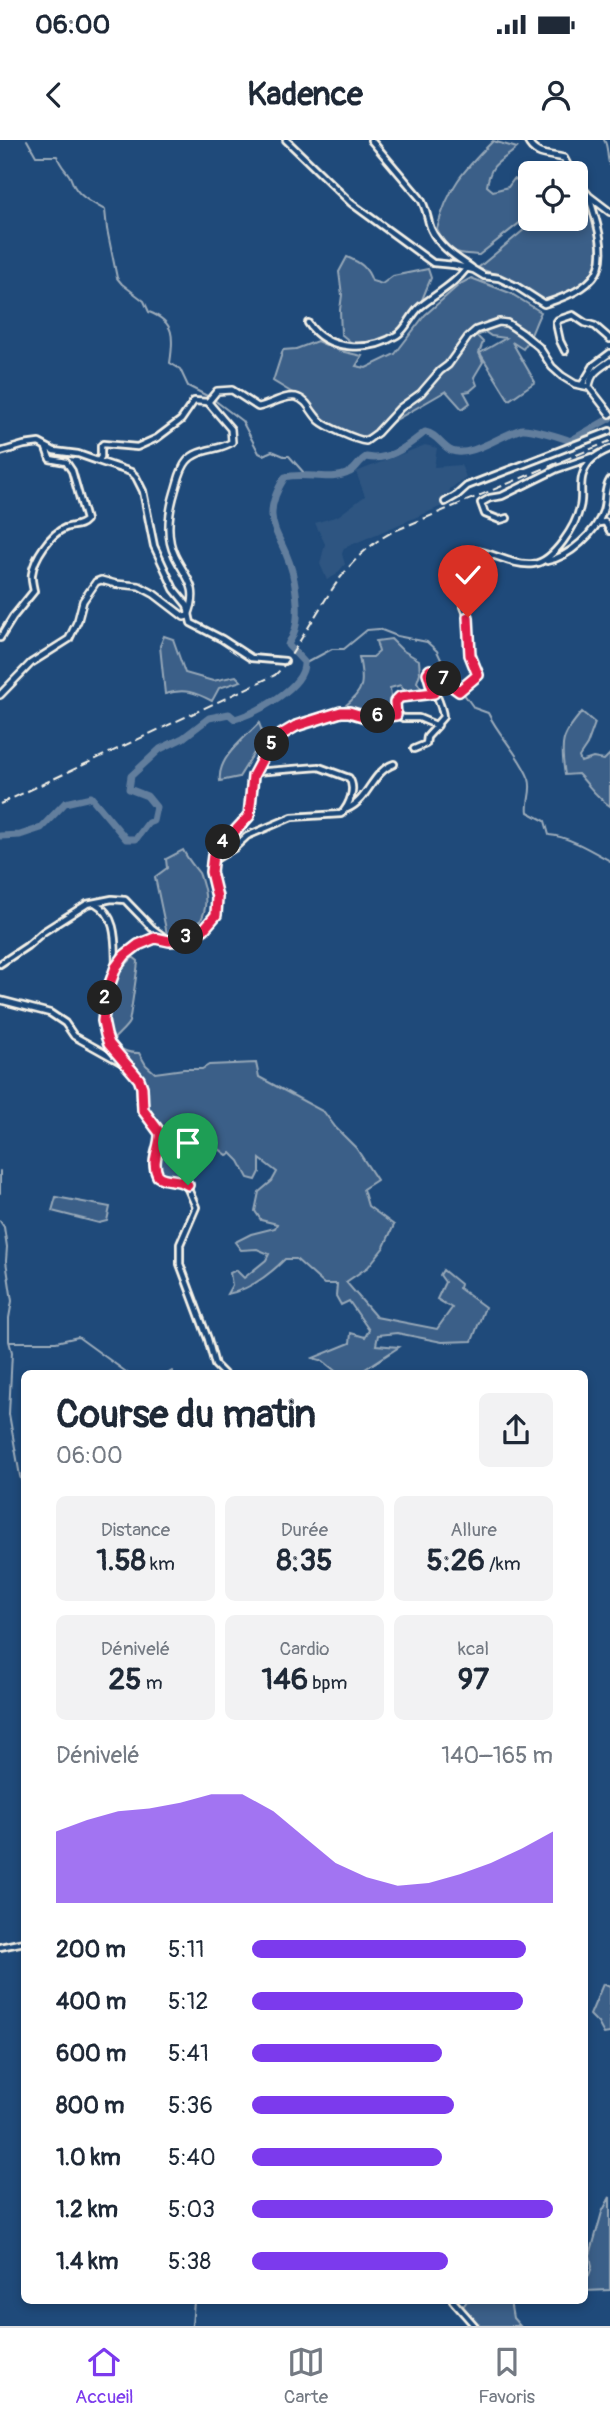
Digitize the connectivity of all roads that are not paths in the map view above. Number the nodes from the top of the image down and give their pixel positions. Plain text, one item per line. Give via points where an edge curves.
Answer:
1 (286, 140) edge
2 (371, 140) edge
3 (527, 140) edge
4 (566, 161) edge
5 (589, 196) joint
6 (610, 212) edge
7 (467, 268) junction
8 (474, 270) junction
9 (308, 323) dead end
10 (610, 339) edge
11 (565, 351) dead end
12 (610, 353) edge
13 (610, 361) edge
14 (582, 386) junction
15 (589, 387) junction
16 (208, 401) junction
17 (609, 413) edge
18 (610, 430) edge
19 (46, 447) junction
20 (610, 449) edge
21 (0, 452) edge
22 (593, 457) junction
23 (98, 461) junction
24 (610, 480) edge
25 (444, 502) dead end
26 (507, 518) dead end
27 (599, 523) junction
28 (610, 531) edge
29 (542, 561) junction
30 (188, 616) junction
31 (0, 638) edge
32 (285, 661) dead end
33 (434, 693) junction
34 (0, 695) edge
35 (397, 714) junction
36 (439, 724) junction
37 (414, 749) dead end
38 (394, 764) dead end
39 (255, 772) junction
40 (346, 809) junction
41 (211, 863) junction
42 (94, 902) junction
43 (165, 939) junction
44 (0, 964) edge
45 (116, 967) junction
46 (0, 1000) edge
47 (132, 1069) junction
48 (221, 1370) edge
49 (21, 1943) edge
50 (0, 1947) edge
51 (456, 2304) edge
52 (475, 2326) edge

1 - 7 street via 351,203 433,263
2 - 8 street via 425,205 435,238
3 - 4 street via 543,156
5 - 6 street
5 - 8 street via 608,257 604,272 585,288 544,304 516,286
7 - 8 street
7 - 9 street via 417,309 399,334 373,346 354,347 328,339
10 - 11 street via 573,315 556,323
12 - 14 street via 594,365
13 - 15 street via 590,378
14 - 15 street
14 - 16 street via 562,376 523,333 499,322 468,337 421,393 366,441 319,420 299,398 258,407 232,390 221,389
15 - 17 street
16 - 23 street via 194,401 174,427 137,447 100,446
16 - 30 street via 231,429 232,442 187,461 169,513 174,555 194,592
18 - 25 street via 467,486
19 - 21 street via 24,444
19 - 23 street
19 - 31 street via 50,458 66,462 72,471 86,520 65,528 44,547 32,572 34,591
20 - 22 street
22 - 26 street via 481,503 485,514
22 - 29 street via 583,473 576,517 560,544
23 - 30 street via 136,477 154,546 174,589 187,605
24 - 27 street
27 - 28 street via 605,522
27 - 29 street via 568,551
29 - 33 street via 517,563 474,551 452,562 449,568 468,617 470,655 478,675 461,689 430,670
30 - 32 street via 198,628 251,658
30 - 34 street via 177,614 139,586 96,582 83,601 69,639 31,663
33 - 35 street via 400,697 395,702
33 - 36 street via 443,712
35 - 36 street
35 - 39 street via 369,718 341,712 296,726 279,736
36 - 37 street via 426,744
38 - 40 street via 380,772 356,805
39 - 40 street via 311,767 335,772 352,782
39 - 41 street via 249,816 217,849
40 - 41 street via 337,815 292,817 247,836
41 - 43 street via 216,915 204,929 182,940
42 - 43 street via 125,900
42 - 44 street
42 - 45 street via 112,920
43 - 45 street via 138,945
45 - 47 street via 106,995 104,1027 109,1044
46 - 47 street via 50,1013 74,1036
47 - 48 street via 142,1087 143,1110 161,1137 155,1170 163,1180 185,1182 196,1207 180,1244 180,1264
49 - 50 street
51 - 52 street

